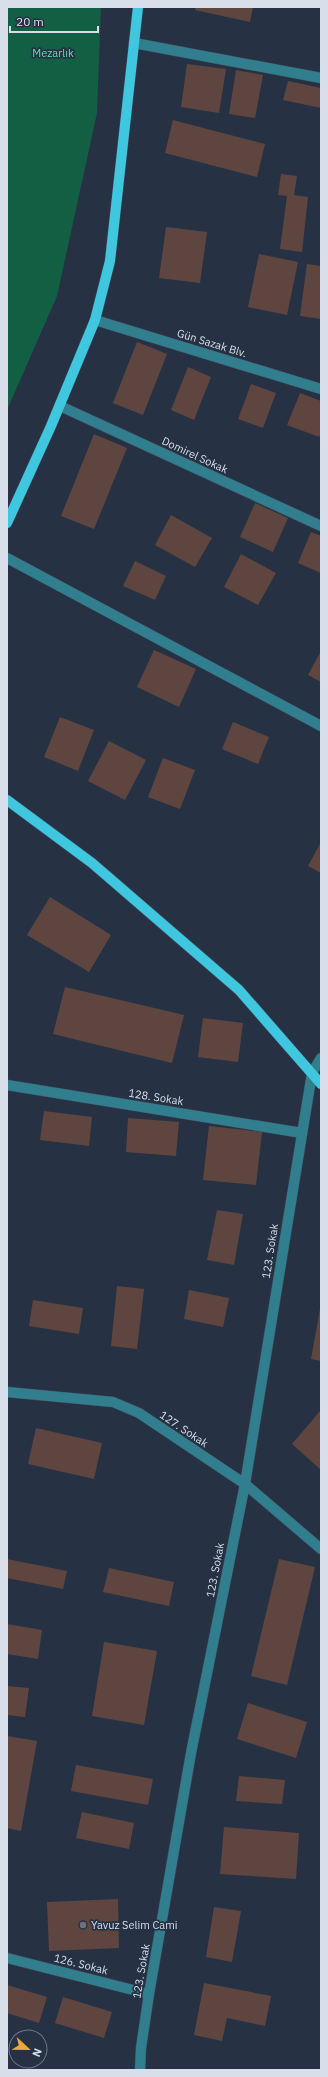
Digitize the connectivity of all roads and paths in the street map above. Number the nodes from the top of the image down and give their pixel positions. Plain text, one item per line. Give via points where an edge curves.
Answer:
1 (138, 7) edge
2 (134, 43) junction
3 (321, 78) edge
4 (95, 320) junction
5 (321, 389) edge
6 (60, 406) junction
7 (7, 522) edge
8 (321, 526) edge
9 (7, 558) edge
10 (321, 726) edge
11 (7, 800) edge
12 (321, 1058) edge
13 (312, 1073) junction
14 (321, 1084) edge
15 (7, 1085) edge
16 (302, 1133) junction
17 (7, 1392) edge
18 (244, 1484) junction
19 (321, 1549) edge
20 (7, 1958) edge
21 (148, 1994) junction
22 (140, 2070) edge

1 - 2 main road
2 - 3 street
2 - 4 main road via 110,262
4 - 5 street, Gün Sazak Blv.
4 - 6 main road
6 - 7 main road
6 - 8 street, Domirel Sokak
9 - 10 street
11 - 13 main road via 92,863 239,990
12 - 13 street
13 - 14 main road
13 - 16 street, 123. Sokak
15 - 16 street, 128. Sokak
16 - 18 street, 123. Sokak
17 - 18 street, 127. Sokak via 113,1402 139,1413
18 - 19 street, 127. Sokak
18 - 21 street, 123. Sokak via 191,1752
20 - 21 street, 126. Sokak
21 - 22 street, 123. Sokak

